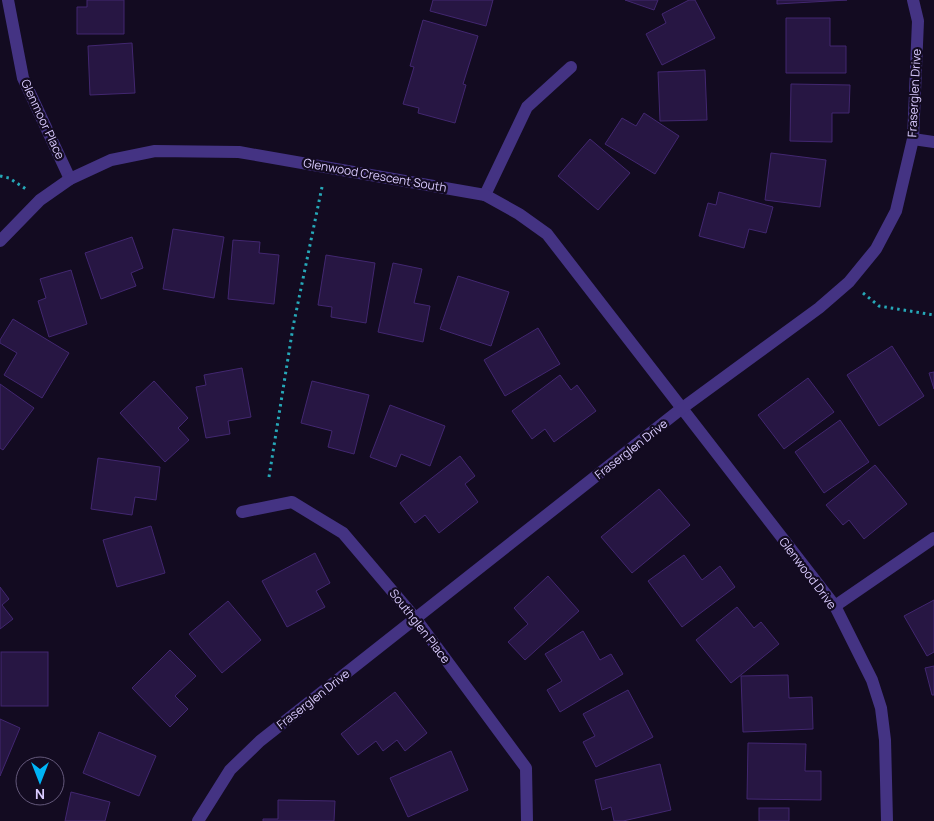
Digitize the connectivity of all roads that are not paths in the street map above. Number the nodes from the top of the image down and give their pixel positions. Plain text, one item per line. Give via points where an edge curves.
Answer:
1 (8, 0) edge
2 (913, 0) edge
3 (571, 67) dead end
4 (913, 139) junction
5 (934, 142) edge
6 (70, 179) junction
7 (485, 195) junction
8 (0, 241) edge
9 (682, 409) junction
10 (242, 512) dead end
11 (934, 538) edge
12 (835, 606) junction
13 (416, 619) junction
14 (198, 821) edge
15 (527, 821) edge
16 (886, 821) edge

1 - 6 street, Glenmoor Place via 23,78
2 - 4 street, Fraserglen Drive via 918,21
3 - 7 street via 527,107
4 - 5 street
4 - 9 street, Fraserglen Drive via 896,211 876,249 849,282 819,308
6 - 7 street, Glenwood Crescent South via 111,160 137,154 205,150 239,152
6 - 8 street, Glenwood Crescent South via 40,200
7 - 9 street, Glenwood Crescent South via 547,234
9 - 12 street, Glenwood Drive
9 - 13 street, Fraserglen Drive
10 - 13 street, Southglen Place via 292,502 343,533
11 - 12 street
12 - 16 street, Glenwood Drive via 872,680 881,708 885,740
13 - 14 street, Fraserglen Drive via 260,741 230,770
13 - 15 street, Southglen Place via 526,768

